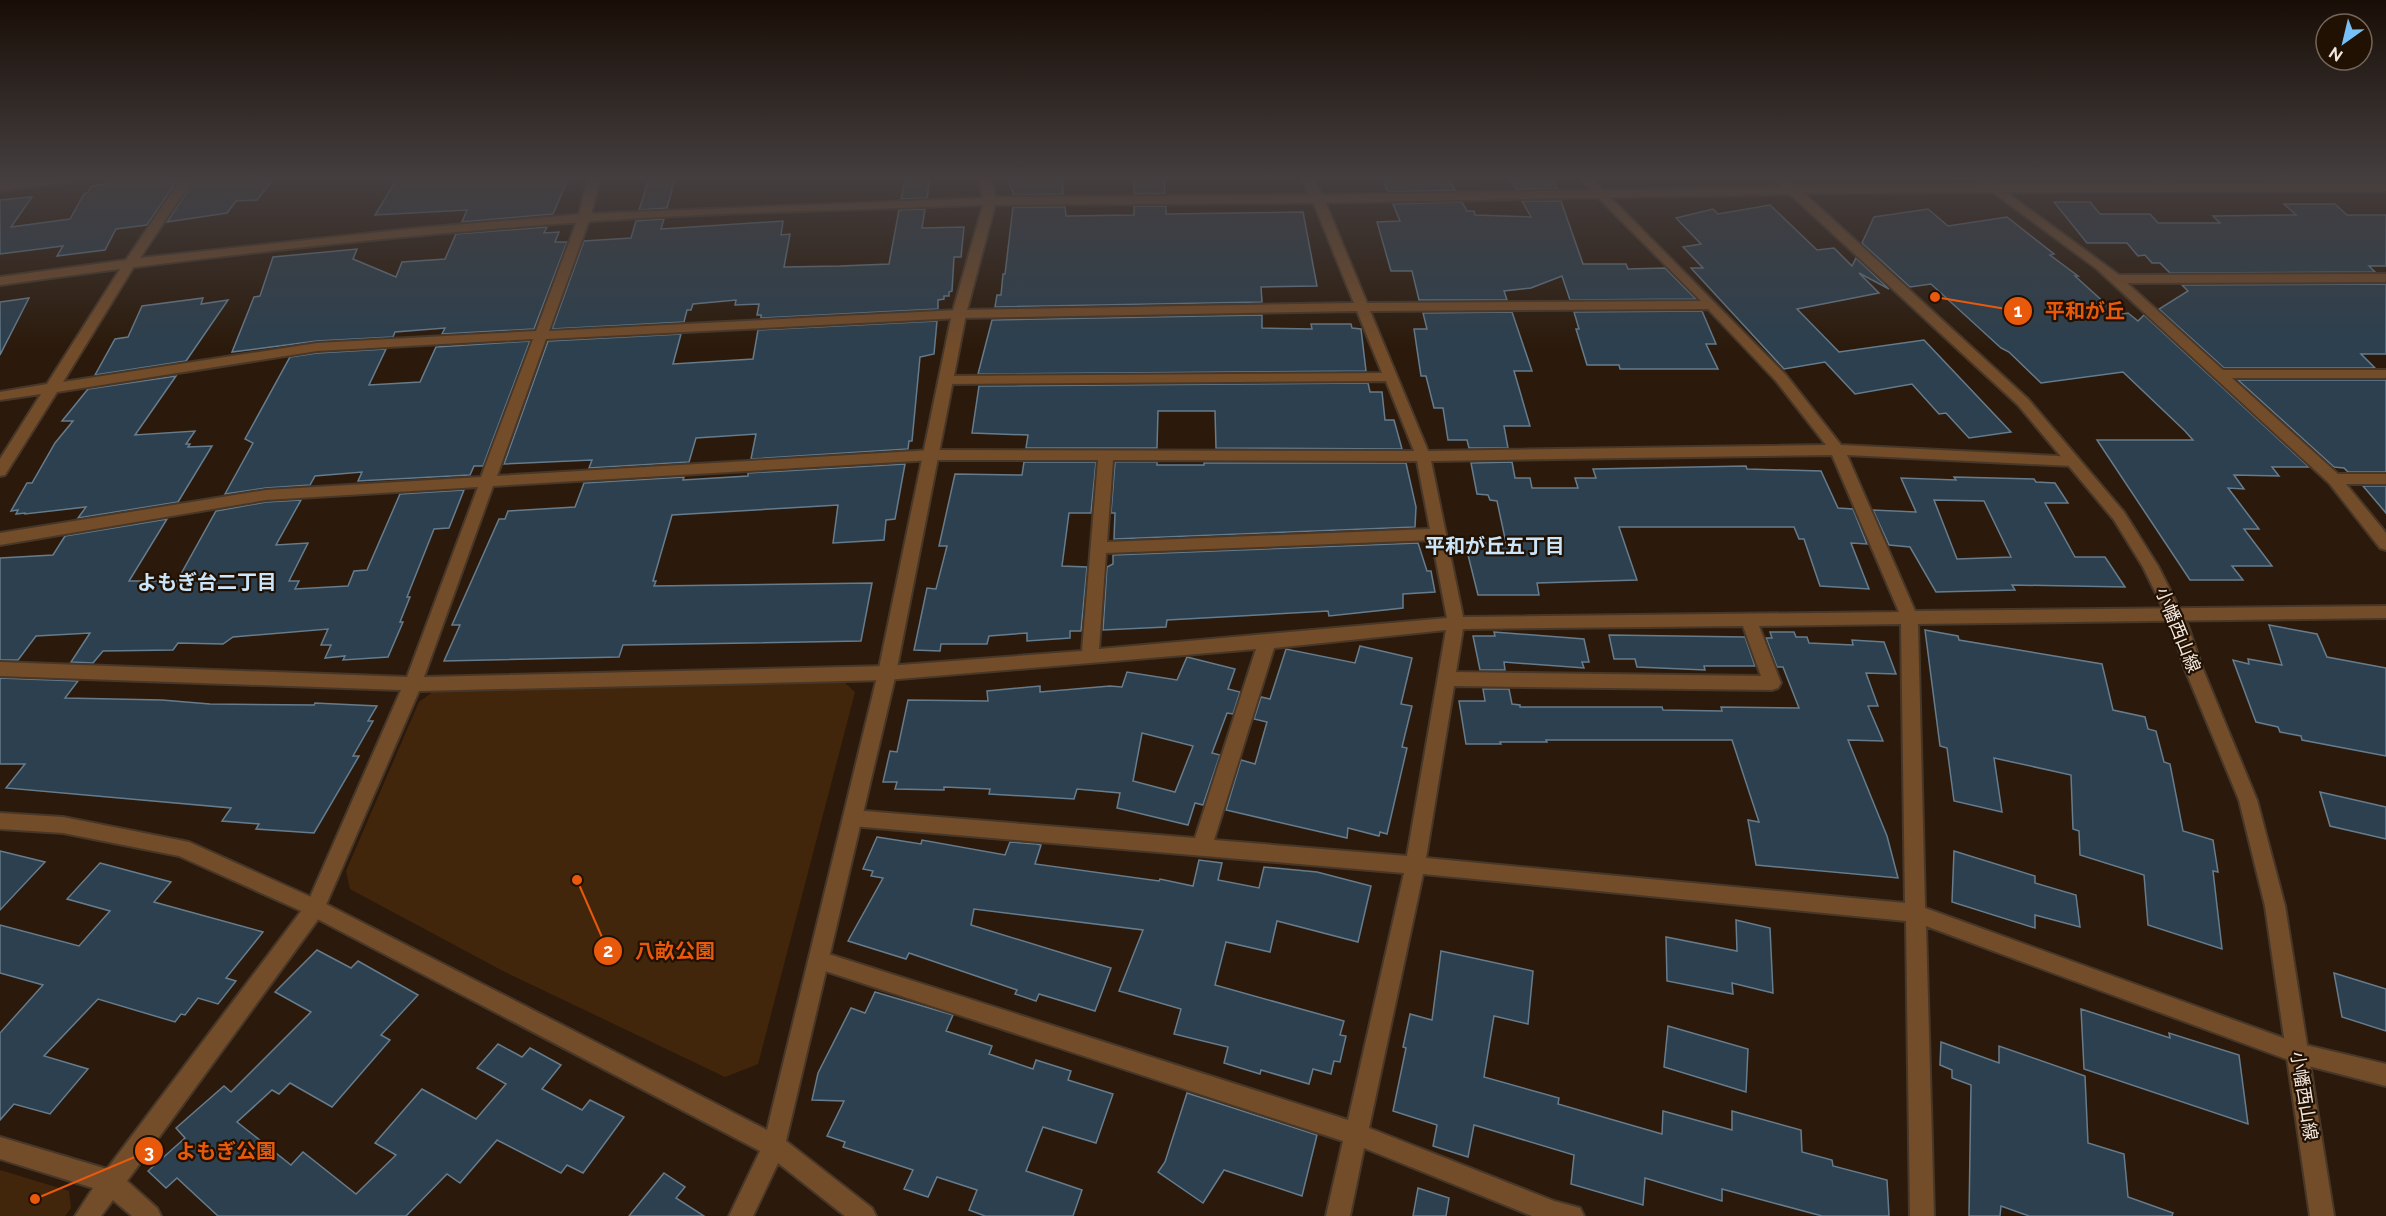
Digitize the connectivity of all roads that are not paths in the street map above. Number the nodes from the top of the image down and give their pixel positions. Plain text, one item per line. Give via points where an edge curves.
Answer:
1 (148, 236) edge
2 (383, 236) edge
3 (577, 236) edge
4 (980, 236) edge
5 (1333, 236) edge
6 (1643, 236) edge
7 (1842, 236) edge
8 (2059, 236) edge
9 (130, 263) junction
10 (2386, 278) edge
11 (2115, 279) junction
12 (0, 281) edge
13 (1712, 305) junction
14 (1361, 307) junction
15 (959, 314) junction
16 (541, 335) junction
17 (2219, 374) junction
18 (2386, 374) edge
19 (1390, 377) junction
20 (946, 380) junction
21 (52, 388) junction
22 (0, 396) edge
23 (1837, 450) junction
24 (932, 455) junction
25 (1106, 455) junction
26 (1423, 456) junction
27 (2072, 461) junction
28 (0, 471) edge
29 (2334, 479) junction
30 (2386, 479) edge
31 (488, 480) junction
32 (1438, 534) junction
33 (0, 539) edge
34 (2386, 544) edge
35 (1099, 548) junction
36 (2386, 612) edge
37 (2174, 614) junction
38 (1909, 616) junction
39 (1748, 618) junction
40 (1456, 623) junction
41 (1267, 642) junction
42 (1090, 657) junction
43 (0, 669) edge
44 (887, 673) junction
45 (1446, 678) junction
46 (412, 684) junction
47 (852, 818) junction
48 (0, 821) edge
49 (1202, 847) junction
50 (1415, 865) junction
51 (315, 908) junction
52 (1915, 913) junction
53 (819, 960) junction
54 (2297, 1053) junction
55 (2386, 1075) edge
56 (1356, 1134) junction
57 (774, 1146) junction
58 (0, 1149) edge
59 (111, 1182) junction
60 (87, 1216) edge
61 (149, 1216) edge
62 (741, 1216) edge
63 (864, 1216) edge
64 (1338, 1216) edge
65 (1572, 1216) edge
66 (1922, 1216) edge
67 (2322, 1216) edge

1 - 9 street
2 - 9 street
3 - 16 street
4 - 15 street
5 - 14 street
6 - 13 street
7 - 27 street, 小幡西山線 via 2022,402
8 - 11 street
9 - 12 street
9 - 21 street
10 - 11 street
11 - 17 street
13 - 14 street
13 - 23 street via 1781,378
14 - 15 street
14 - 19 street
15 - 16 street
15 - 20 street
16 - 21 street via 317,347
16 - 31 street
17 - 18 street
17 - 29 street
19 - 20 street
19 - 26 street
20 - 24 street
21 - 22 street
21 - 28 street
23 - 26 street
23 - 27 street
23 - 38 street
24 - 25 street
24 - 31 street
24 - 44 street
25 - 26 street
25 - 35 street
26 - 32 street
27 - 37 street, 小幡西山線 via 2119,516
29 - 30 street
29 - 34 street
31 - 33 street via 266,495
31 - 46 street
32 - 35 street
32 - 40 street
35 - 42 street
36 - 37 street
37 - 38 street
37 - 54 street, 小幡西山線 via 2248,800 2275,906
38 - 39 street
38 - 52 street
39 - 40 street
39 - 45 street via 1772,683
40 - 41 street
40 - 45 street
41 - 42 street
41 - 49 street
42 - 44 street
43 - 46 street
44 - 46 street
44 - 47 street
45 - 50 street
46 - 51 street
47 - 49 street
47 - 53 street
48 - 51 street via 63,825 182,848
49 - 50 street
50 - 52 street
50 - 56 street
51 - 57 street
51 - 59 street
52 - 54 street
52 - 66 street
53 - 56 street
53 - 57 street
54 - 55 street
54 - 67 street, 小幡西山線
56 - 64 street
56 - 65 street via 1554,1213
57 - 62 street
57 - 63 street
58 - 59 street
59 - 60 street
59 - 61 street

